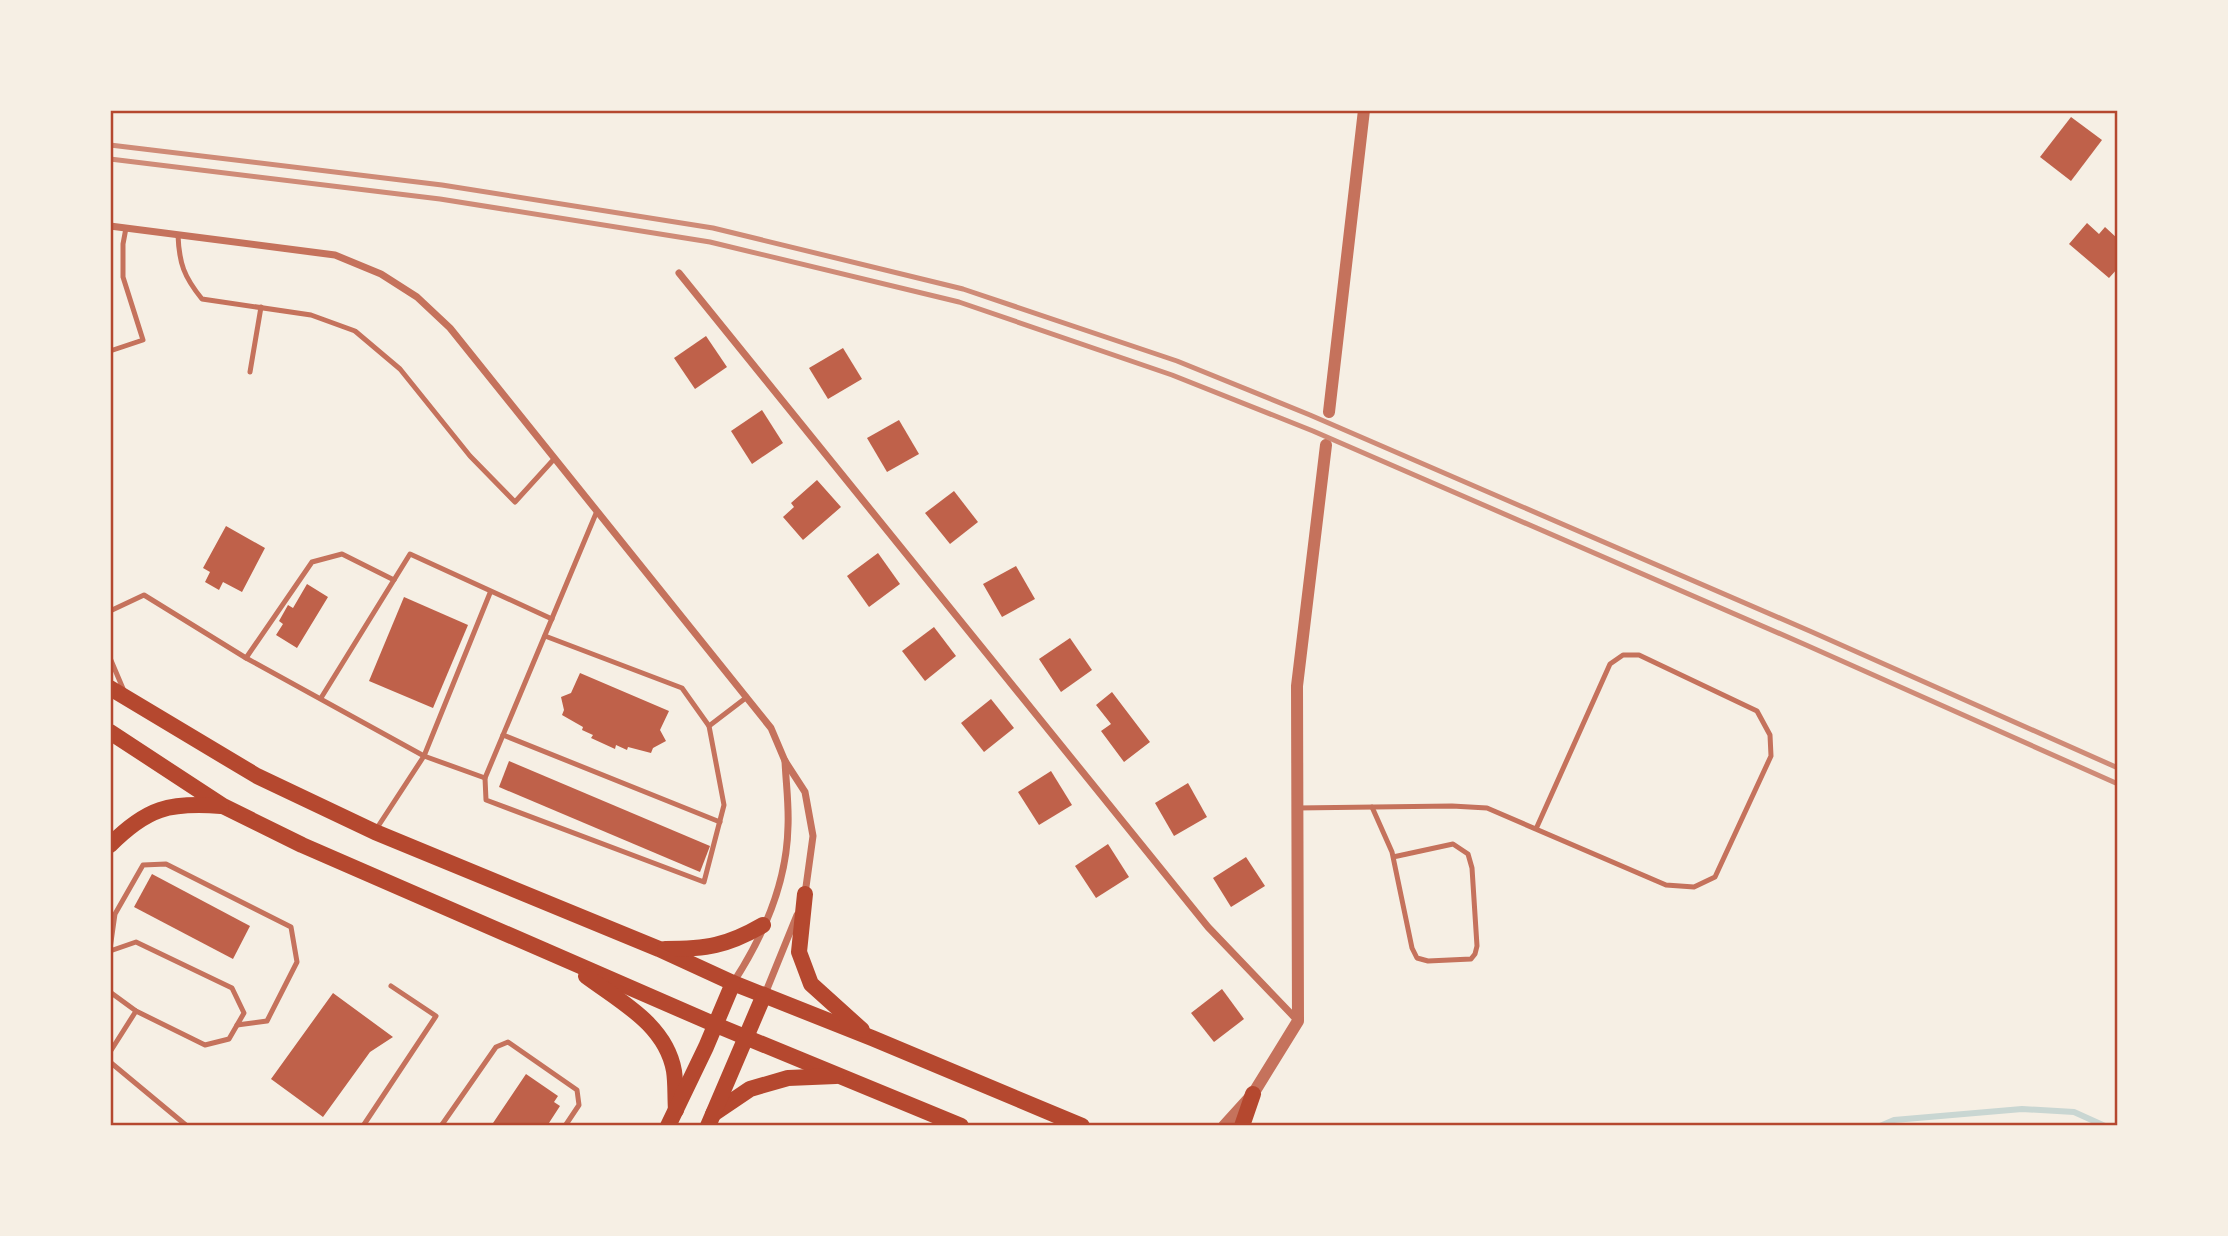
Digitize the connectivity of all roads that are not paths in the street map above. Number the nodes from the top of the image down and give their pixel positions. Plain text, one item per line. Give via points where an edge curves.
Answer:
1 (1364, 110) edge
2 (110, 226) edge
3 (126, 228) junction
4 (178, 235) junction
5 (679, 273) dead end
6 (261, 307) junction
7 (110, 351) edge
8 (250, 372) dead end
9 (1329, 412) dead end
10 (1326, 445) dead end
11 (555, 458) junction
12 (597, 510) junction
13 (394, 580) junction
14 (491, 593) junction
15 (110, 611) edge
16 (552, 619) junction
17 (545, 636) junction
18 (110, 658) edge
19 (246, 658) junction
20 (110, 688) edge
21 (126, 697) junction
22 (747, 697) junction
23 (321, 698) junction
24 (709, 726) junction
25 (110, 732) edge
26 (503, 735) junction
27 (424, 756) junction
28 (785, 761) junction
29 (485, 778) junction
30 (223, 807) junction
31 (1372, 807) junction
32 (1297, 808) junction
33 (720, 822) junction
34 (1536, 829) junction
35 (375, 832) junction
36 (110, 845) edge
37 (1393, 857) junction
38 (805, 894) junction
39 (763, 925) junction
40 (659, 949) junction
41 (110, 950) edge
42 (567, 962) junction
43 (733, 983) junction
44 (391, 986) dead end
45 (110, 992) edge
46 (764, 995) junction
47 (136, 1011) junction
48 (1298, 1021) junction
49 (237, 1025) junction
50 (716, 1026) junction
51 (746, 1037) junction
52 (872, 1038) junction
53 (110, 1052) edge
54 (110, 1062) edge
55 (842, 1076) junction
56 (1253, 1094) junction
57 (676, 1110) junction
58 (710, 1120) edge
59 (178, 1123) edge
60 (187, 1126) edge
61 (363, 1126) edge
62 (442, 1126) edge
63 (565, 1126) edge
64 (668, 1126) edge
65 (961, 1126) edge
66 (1082, 1126) edge
67 (1224, 1126) edge
68 (1242, 1126) edge

1 - 9 street
2 - 3 street
3 - 4 street
3 - 7 lane via 123,277 143,340
4 - 6 lane via 187,281 202,299
4 - 11 street via 335,255 382,274 450,328
5 - 48 street via 1208,927
6 - 8 lane
6 - 11 lane via 311,315 355,331 400,369 470,456 515,502
10 - 32 street via 1297,686
11 - 12 street
12 - 16 lane
12 - 22 street
13 - 14 lane via 410,554
13 - 19 lane via 342,554 312,562
13 - 23 lane
14 - 16 lane
14 - 27 lane
15 - 19 lane via 144,595
16 - 17 lane
17 - 24 lane via 682,688
17 - 26 lane
18 - 21 lane
19 - 23 lane
20 - 21 main road
21 - 35 main road via 257,776
22 - 24 lane
22 - 28 street via 771,728
23 - 27 lane
24 - 33 lane via 724,805
25 - 30 main road
26 - 29 lane
26 - 33 lane
27 - 29 lane
27 - 35 lane
28 - 38 street via 804,792 813,836
28 - 39 street via 788,828 779,889
29 - 33 lane via 486,800 704,882
30 - 36 main road via 194,804 147,814
30 - 42 main road
31 - 32 lane
31 - 34 lane via 1487,808
31 - 37 lane
32 - 48 street
34 - 34 lane via 1666,884 1693,887 1715,877 1771,756 1770,735 1757,711 1639,655 1623,654 1610,664
35 - 40 main road
37 - 37 lane via 1417,958 1471,959 1477,946 1468,854 1453,844
38 - 46 street
38 - 52 main road via 799,952 811,984
39 - 40 main road via 731,941 697,949
39 - 43 street
40 - 43 main road
41 - 49 lane via 136,942 232,988 244,1013
41 - 49 lane via 116,914 143,865 166,864 291,927 297,962 267,1021
42 - 50 main road
42 - 57 main road via 646,1020 662,1039 674,1070
43 - 46 main road
43 - 50 main road
44 - 61 lane via 436,1016
45 - 47 lane
46 - 51 main road
46 - 52 main road
47 - 49 lane via 205,1045 229,1039
47 - 53 lane
48 - 56 street
50 - 51 main road
50 - 57 main road
51 - 55 main road
51 - 58 main road
52 - 66 main road
54 - 59 lane
55 - 58 main road via 788,1078 750,1089
55 - 65 main road
56 - 67 street
56 - 68 main road
57 - 64 main road
59 - 60 lane
62 - 63 lane via 496,1048 509,1042 577,1090 579,1105

